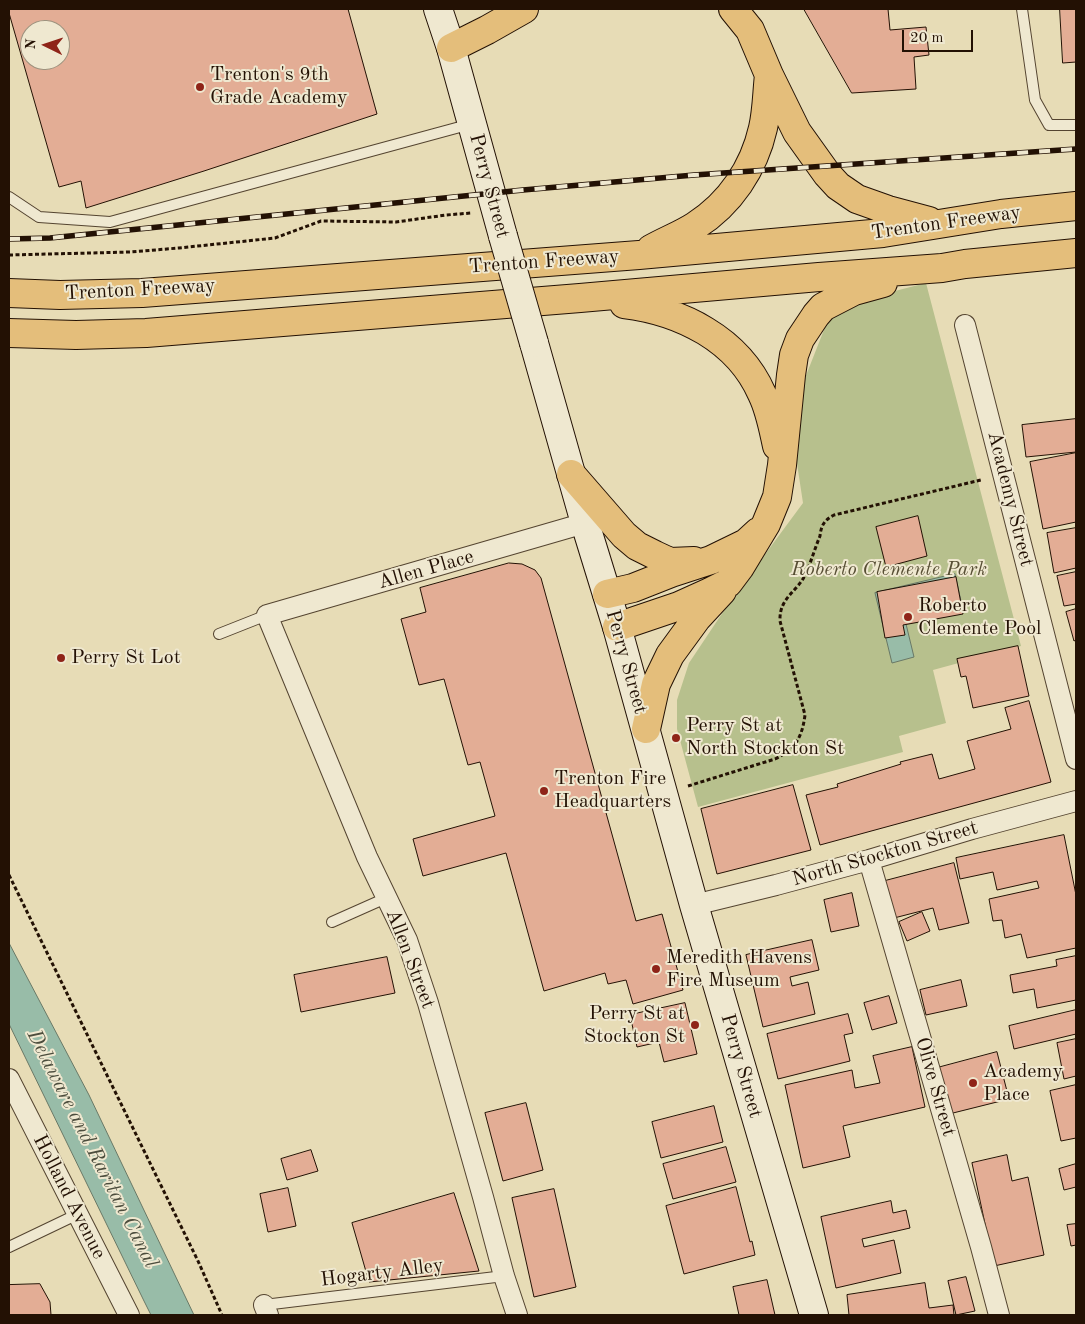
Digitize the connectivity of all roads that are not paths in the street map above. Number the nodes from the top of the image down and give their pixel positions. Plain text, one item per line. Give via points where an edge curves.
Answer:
1 (438, 9) edge
2 (524, 9) edge
3 (733, 9) edge
4 (1022, 9) edge
5 (451, 48) junction
6 (769, 75) junction
7 (472, 123) junction
8 (1076, 125) edge
9 (9, 196) edge
10 (1076, 206) edge
11 (940, 224) junction
12 (1076, 253) edge
13 (639, 255) junction
14 (942, 268) junction
15 (9, 293) edge
16 (580, 298) junction
17 (965, 325) dead end
18 (9, 333) edge
19 (782, 465) junction
20 (571, 474) junction
21 (585, 523) junction
22 (766, 524) junction
23 (711, 560) junction
24 (728, 583) junction
25 (607, 594) junction
26 (267, 615) junction
27 (617, 627) junction
28 (219, 634) dead end
29 (646, 729) junction
30 (1076, 760) edge
31 (1076, 800) edge
32 (869, 860) junction
33 (386, 898) junction
34 (694, 905) junction
35 (332, 922) dead end
36 (9, 1079) edge
37 (78, 1214) junction
38 (9, 1247) edge
39 (504, 1276) junction
40 (266, 1310) edge
41 (129, 1315) edge
42 (517, 1315) edge
43 (814, 1315) edge
44 (1000, 1315) edge

1 - 5 street, Perry Street
2 - 5 highway
3 - 6 highway via 750,30
4 - 8 lane via 1035,100 1049,125
5 - 7 street, Perry Street
6 - 11 highway via 798,132 838,186 857,199
6 - 13 highway via 763,127 757,148 734,192 696,226
7 - 9 lane via 110,222 39,217
7 - 20 street, Perry Street, bridge
10 - 11 highway, Trenton Freeway
11 - 13 highway, Trenton Freeway via 883,233
12 - 14 highway, Trenton Freeway
13 - 15 highway, Trenton Freeway via 142,293
14 - 16 highway, Trenton Freeway
14 - 19 highway via 854,291 823,307 816,315 794,355
16 - 18 highway, Trenton Freeway via 146,333
16 - 19 highway via 660,311 685,320 723,342 748,370 762,393
17 - 30 street, Academy Street
19 - 22 highway via 777,497
20 - 21 street, Perry Street
20 - 23 highway via 637,546 670,562
21 - 25 street, Perry Street
21 - 26 street, Allen Place
22 - 23 highway via 746,543
22 - 24 highway
23 - 25 highway
24 - 27 highway via 679,606
24 - 29 highway via 670,655 656,684
25 - 27 street, Perry Street
26 - 28 lane
26 - 33 street, Allen Street
27 - 29 street, Perry Street
29 - 34 street, Perry Street
31 - 32 street, North Stockton Street
32 - 34 street, North Stockton Street
32 - 44 street, Olive Street
33 - 35 lane
33 - 39 street, Allen Street via 407,940 428,1003
34 - 43 street, Perry Street
36 - 37 street, Holland Avenue
37 - 38 lane
37 - 41 street, Holland Avenue
39 - 40 lane, Hogarty Alley
39 - 42 street, Allen Street

